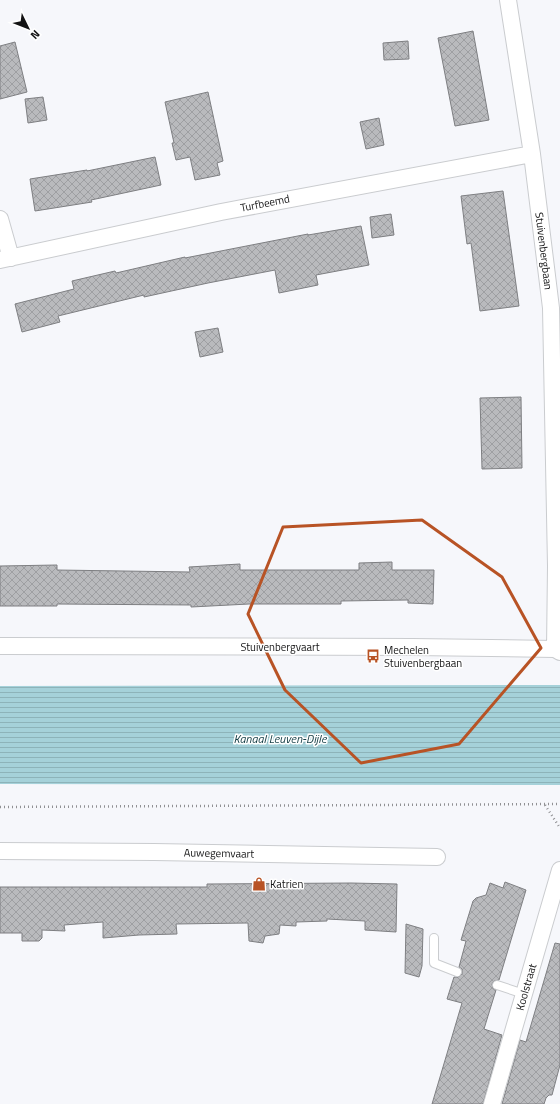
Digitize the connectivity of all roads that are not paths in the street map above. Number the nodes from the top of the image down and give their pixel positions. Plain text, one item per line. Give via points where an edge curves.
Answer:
1 (508, 0) edge
2 (532, 154) junction
3 (0, 218) edge
4 (5, 259) edge
5 (0, 646) edge
6 (558, 650) edge
7 (0, 851) edge
8 (437, 857) dead end
9 (560, 870) edge
10 (434, 938) dead end
11 (457, 972) dead end
12 (497, 985) dead end
13 (524, 994) junction
14 (492, 1104) edge

1 - 2 street, Stuivenbergbaan
2 - 4 street, Turfbeemd via 221,212
2 - 6 street, Stuivenbergbaan via 551,308
3 - 4 street
5 - 6 street, Stuivenbergvaart
7 - 8 street, Auwegemvaart
9 - 13 street, Koolstraat
10 - 11 lane via 434,964
12 - 13 lane
13 - 14 street, Koolstraat

